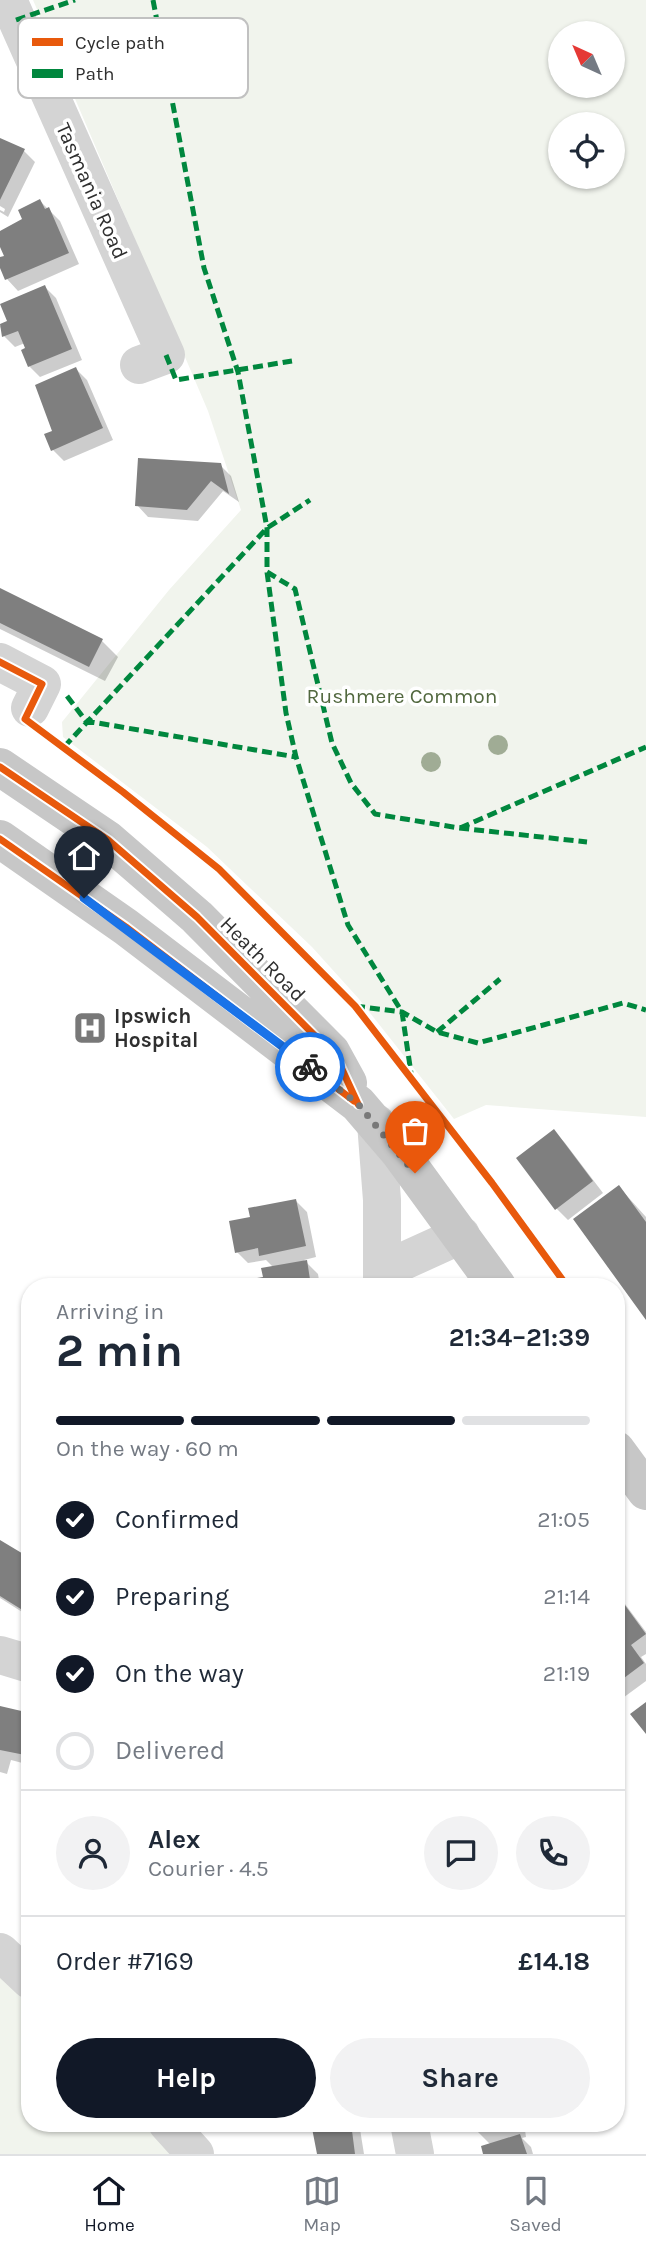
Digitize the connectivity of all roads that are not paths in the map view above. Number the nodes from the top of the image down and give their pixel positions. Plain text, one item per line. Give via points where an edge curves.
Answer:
1 (8, 15) edge
2 (18, 37) edge
3 (47, 98) edge
4 (139, 365) dead end
5 (0, 662) edge
6 (46, 696) dead end
7 (0, 767) edge
8 (0, 839) edge
9 (367, 1114) junction
10 (461, 1235) junction
11 (383, 1278) edge
12 (492, 1278) edge
13 (625, 1462) edge
14 (646, 1491) edge
15 (0, 1655) edge
16 (21, 1661) edge
17 (0, 1952) edge
18 (21, 1972) edge
19 (411, 2132) edge
20 (415, 2154) edge

1 - 2 street, Tasmania Road
3 - 4 street, Tasmania Road via 166,355
5 - 6 street
7 - 9 main road, Heath Road via 108,841 197,917 331,1052
8 - 9 main road, Heath Road via 126,927
9 - 10 main road, Heath Road
9 - 11 street via 382,1200
10 - 11 street
10 - 12 main road, Heath Road
13 - 14 main road
15 - 16 street
17 - 18 street
19 - 20 street

